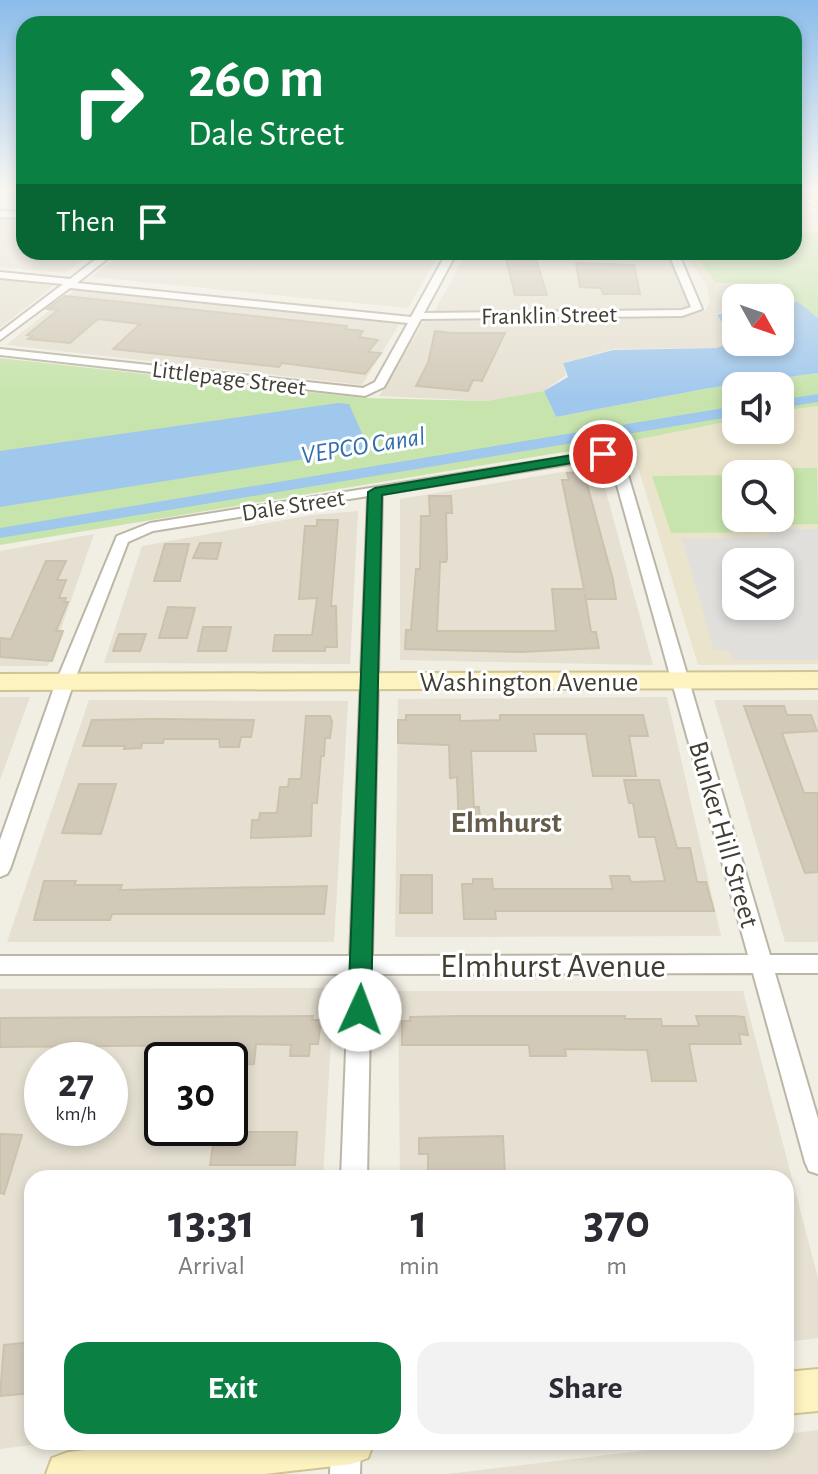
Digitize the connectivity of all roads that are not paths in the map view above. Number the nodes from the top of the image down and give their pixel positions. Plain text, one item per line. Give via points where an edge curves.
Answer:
1 (100, 261) edge
2 (447, 261) edge
3 (677, 261) edge
4 (0, 275) edge
5 (72, 282) junction
6 (415, 316) junction
7 (0, 337) edge
8 (0, 352) edge
9 (375, 492) junction
10 (630, 506) joint
11 (681, 680) junction
12 (818, 680) edge
13 (372, 681) junction
14 (0, 682) edge
15 (65, 682) junction
16 (0, 869) edge
17 (361, 964) junction
18 (762, 964) junction
19 (818, 964) edge
20 (0, 965) edge
21 (818, 1162) edge
22 (354, 1170) edge
23 (818, 1390) edge
24 (794, 1392) edge
25 (276, 1450) edge
26 (346, 1450) edge
27 (68, 1474) edge
28 (345, 1474) edge

1 - 5 street
2 - 6 street, Littlepage Street
3 - 6 street, Franklin Street via 699,306 693,311
4 - 5 street, Franklin Street
5 - 6 street, Franklin Street
5 - 7 street
6 - 8 street, Littlepage Street via 380,384 365,392
9 - 10 street, Dale Street via 603,454 616,458
9 - 13 street
9 - 15 street, Dale Street via 129,534 122,539
10 - 11 street, Bunker Hill Street
11 - 12 street, Washington Avenue
11 - 13 street, Washington Avenue
11 - 18 street, Bunker Hill Street
13 - 15 street, Washington Avenue
13 - 17 street
14 - 15 street, Washington Avenue
15 - 16 street
17 - 18 street, Elmhurst Avenue
17 - 20 street, Elmhurst Avenue
17 - 22 street
18 - 19 street, Elmhurst Avenue
18 - 21 street, Bunker Hill Street
23 - 24 street
25 - 27 street
26 - 28 street

